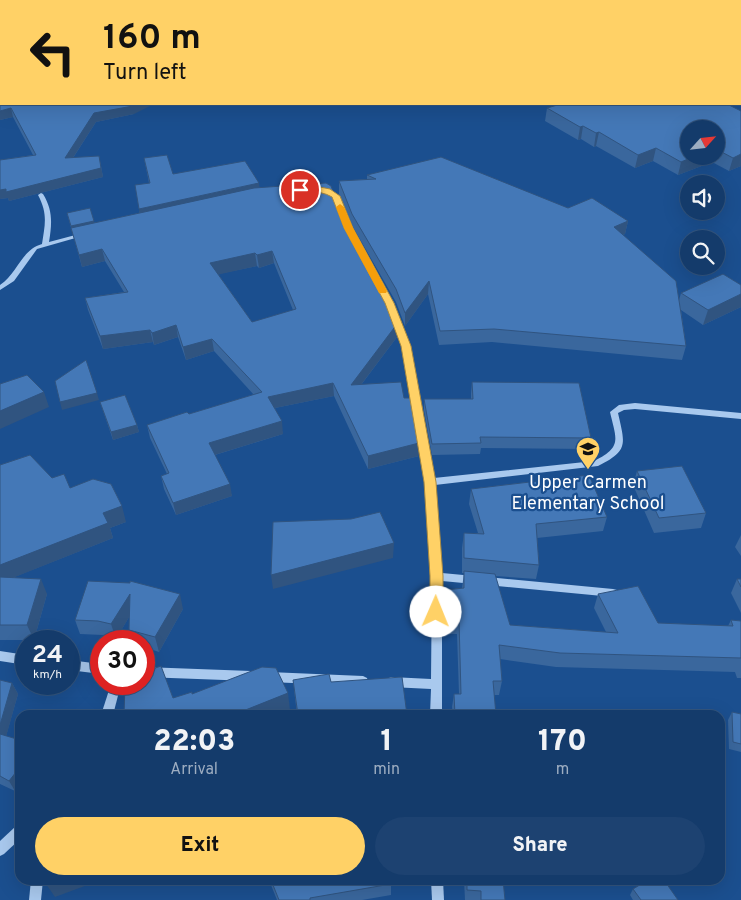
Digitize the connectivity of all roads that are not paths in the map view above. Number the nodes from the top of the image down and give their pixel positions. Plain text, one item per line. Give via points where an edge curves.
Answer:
1 (315, 188) edge
2 (41, 195) dead end
3 (91, 233) edge
4 (353, 237) edge
5 (45, 244) junction
6 (380, 287) edge
7 (0, 288) edge
8 (741, 416) edge
9 (430, 482) junction
10 (437, 576) junction
11 (613, 593) edge
12 (0, 656) edge
13 (15, 658) edge
14 (155, 672) edge
15 (436, 684) junction
16 (112, 695) edge
17 (108, 710) edge
18 (436, 710) edge
19 (15, 835) edge
20 (0, 850) edge
21 (36, 885) edge
22 (437, 885) edge
23 (35, 900) edge
24 (438, 900) edge

1 - 4 street via 336,196
2 - 5 street via 50,217
3 - 5 street
5 - 7 street via 29,253 16,276
6 - 9 street via 390,303 406,346
8 - 9 street via 622,407 614,412 618,450 596,464
9 - 10 street
10 - 11 street
10 - 15 street
12 - 13 street
14 - 15 street
15 - 18 street
16 - 17 street
19 - 20 street
21 - 23 street
22 - 24 street

